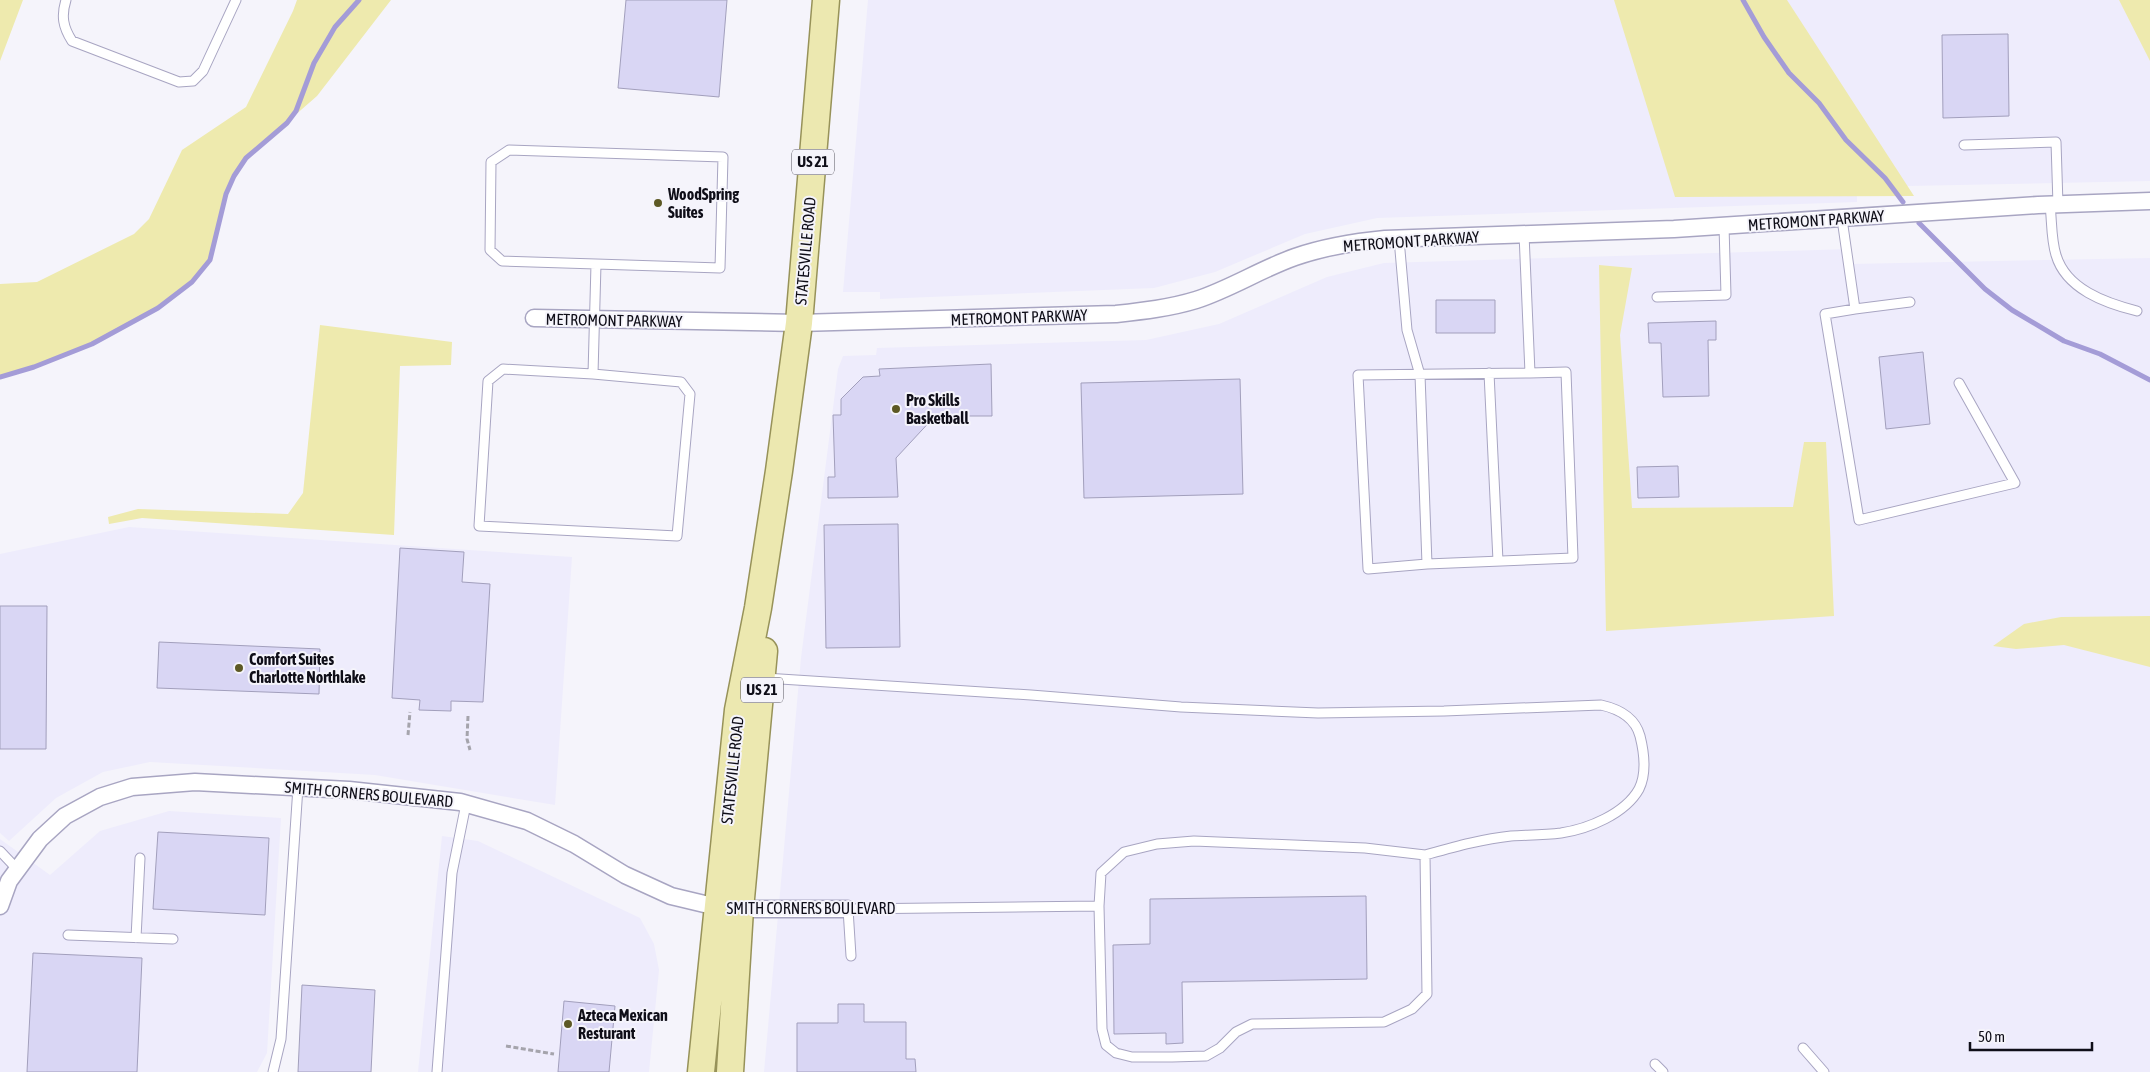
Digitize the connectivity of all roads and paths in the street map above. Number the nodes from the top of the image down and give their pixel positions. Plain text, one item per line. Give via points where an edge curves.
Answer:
1 (66, 0) edge
2 (236, 0) edge
3 (826, 0) edge
4 (1964, 145) dead end
5 (2150, 201) edge
6 (2054, 205) junction
7 (1842, 219) junction
8 (1724, 226) junction
9 (1524, 234) junction
10 (1399, 239) junction
11 (596, 264) junction
12 (1657, 297) dead end
13 (1910, 302) dead end
14 (1855, 309) junction
15 (2137, 311) dead end
16 (534, 318) dead end
17 (596, 319) junction
18 (799, 323) junction
19 (1489, 373) junction
20 (1530, 373) junction
21 (593, 374) junction
22 (1420, 375) junction
23 (1959, 383) dead end
24 (780, 471) junction
25 (1498, 561) junction
26 (1427, 564) junction
27 (762, 678) junction
28 (410, 712) dead end
29 (468, 716) dead end
30 (408, 735) dead end
31 (470, 750) dead end
32 (298, 787) junction
33 (466, 804) junction
34 (0, 851) edge
35 (1425, 855) junction
36 (140, 858) dead end
37 (17, 869) junction
38 (0, 906) edge
39 (1099, 906) junction
40 (729, 908) junction
41 (848, 909) junction
42 (68, 935) dead end
43 (136, 938) junction
44 (173, 939) dead end
45 (851, 956) dead end
46 (506, 1046) dead end
47 (1803, 1048) dead end
48 (554, 1054) dead end
49 (1655, 1064) dead end
50 (273, 1072) edge
51 (437, 1072) edge
52 (701, 1072) edge
53 (730, 1072) edge
54 (1663, 1072) edge
55 (1824, 1072) edge

1 - 2 lane via 63,28 72,41 178,82 193,81 204,71
3 - 18 main road, STATESVILLE ROAD / US 21
4 - 6 lane via 2056,142
5 - 6 street, METROMONT PARKWAY
6 - 7 street, METROMONT PARKWAY
6 - 15 lane via 2055,253 2072,282 2097,298
7 - 8 street, METROMONT PARKWAY
7 - 14 lane
8 - 9 street, METROMONT PARKWAY
8 - 12 lane via 1726,294
9 - 10 street, METROMONT PARKWAY
9 - 20 lane
10 - 18 street, METROMONT PARKWAY via 1354,242 1320,249 1197,300 1166,308 1116,314
10 - 22 lane via 1407,330
11 - 11 lane via 720,268 723,157 508,150 491,162 490,250 502,261
11 - 17 lane
13 - 14 lane
14 - 23 lane via 1825,314 1859,520 2016,483
16 - 17 street, METROMONT PARKWAY
17 - 18 street, METROMONT PARKWAY
17 - 21 lane
18 - 24 main road, STATESVILLE ROAD / US 21
19 - 20 lane
19 - 22 lane
19 - 25 lane
20 - 25 lane via 1566,372 1573,558
21 - 21 lane via 503,369 488,380 479,526 677,536 690,394 681,382
22 - 26 lane
22 - 26 lane via 1358,375 1368,569
24 - 27 main road, STATESVILLE ROAD / US 21
24 - 40 main road, STATESVILLE ROAD / US 21 via 738,710
25 - 26 lane
27 - 35 lane via 1182,707 1318,713 1601,705 1615,708 1631,718 1639,731 1644,750 1644,768 1639,788 1621,809 1592,824 1563,832 1476,841
27 - 40 main road, STATESVILLE ROAD / US 21
28 - 30 path
29 - 31 path
32 - 33 street, SMITH CORNERS BOULEVARD
32 - 37 street, SMITH CORNERS BOULEVARD via 195,782 132,787 100,797 65,816 40,839
32 - 50 lane via 281,1039
33 - 40 street, SMITH CORNERS BOULEVARD via 527,821 574,844 625,875 671,896
33 - 51 lane via 452,873
34 - 37 lane
35 - 39 lane via 1365,848 1251,843 1194,841 1157,844 1124,852 1102,873
35 - 39 lane via 1427,994 1412,1009 1384,1022 1252,1024 1236,1032 1206,1056 1132,1057 1116,1053 1106,1045 1102,1029
36 - 43 lane
37 - 38 street, SMITH CORNERS BOULEVARD via 8,881
39 - 41 lane, SMITH CORNERS BOULEVARD
40 - 41 street, SMITH CORNERS BOULEVARD
40 - 52 main road, STATESVILLE ROAD / US 21
40 - 53 main road, STATESVILLE ROAD / US 21
41 - 45 lane
42 - 43 lane
43 - 44 lane
46 - 48 path
47 - 55 lane
49 - 54 lane

